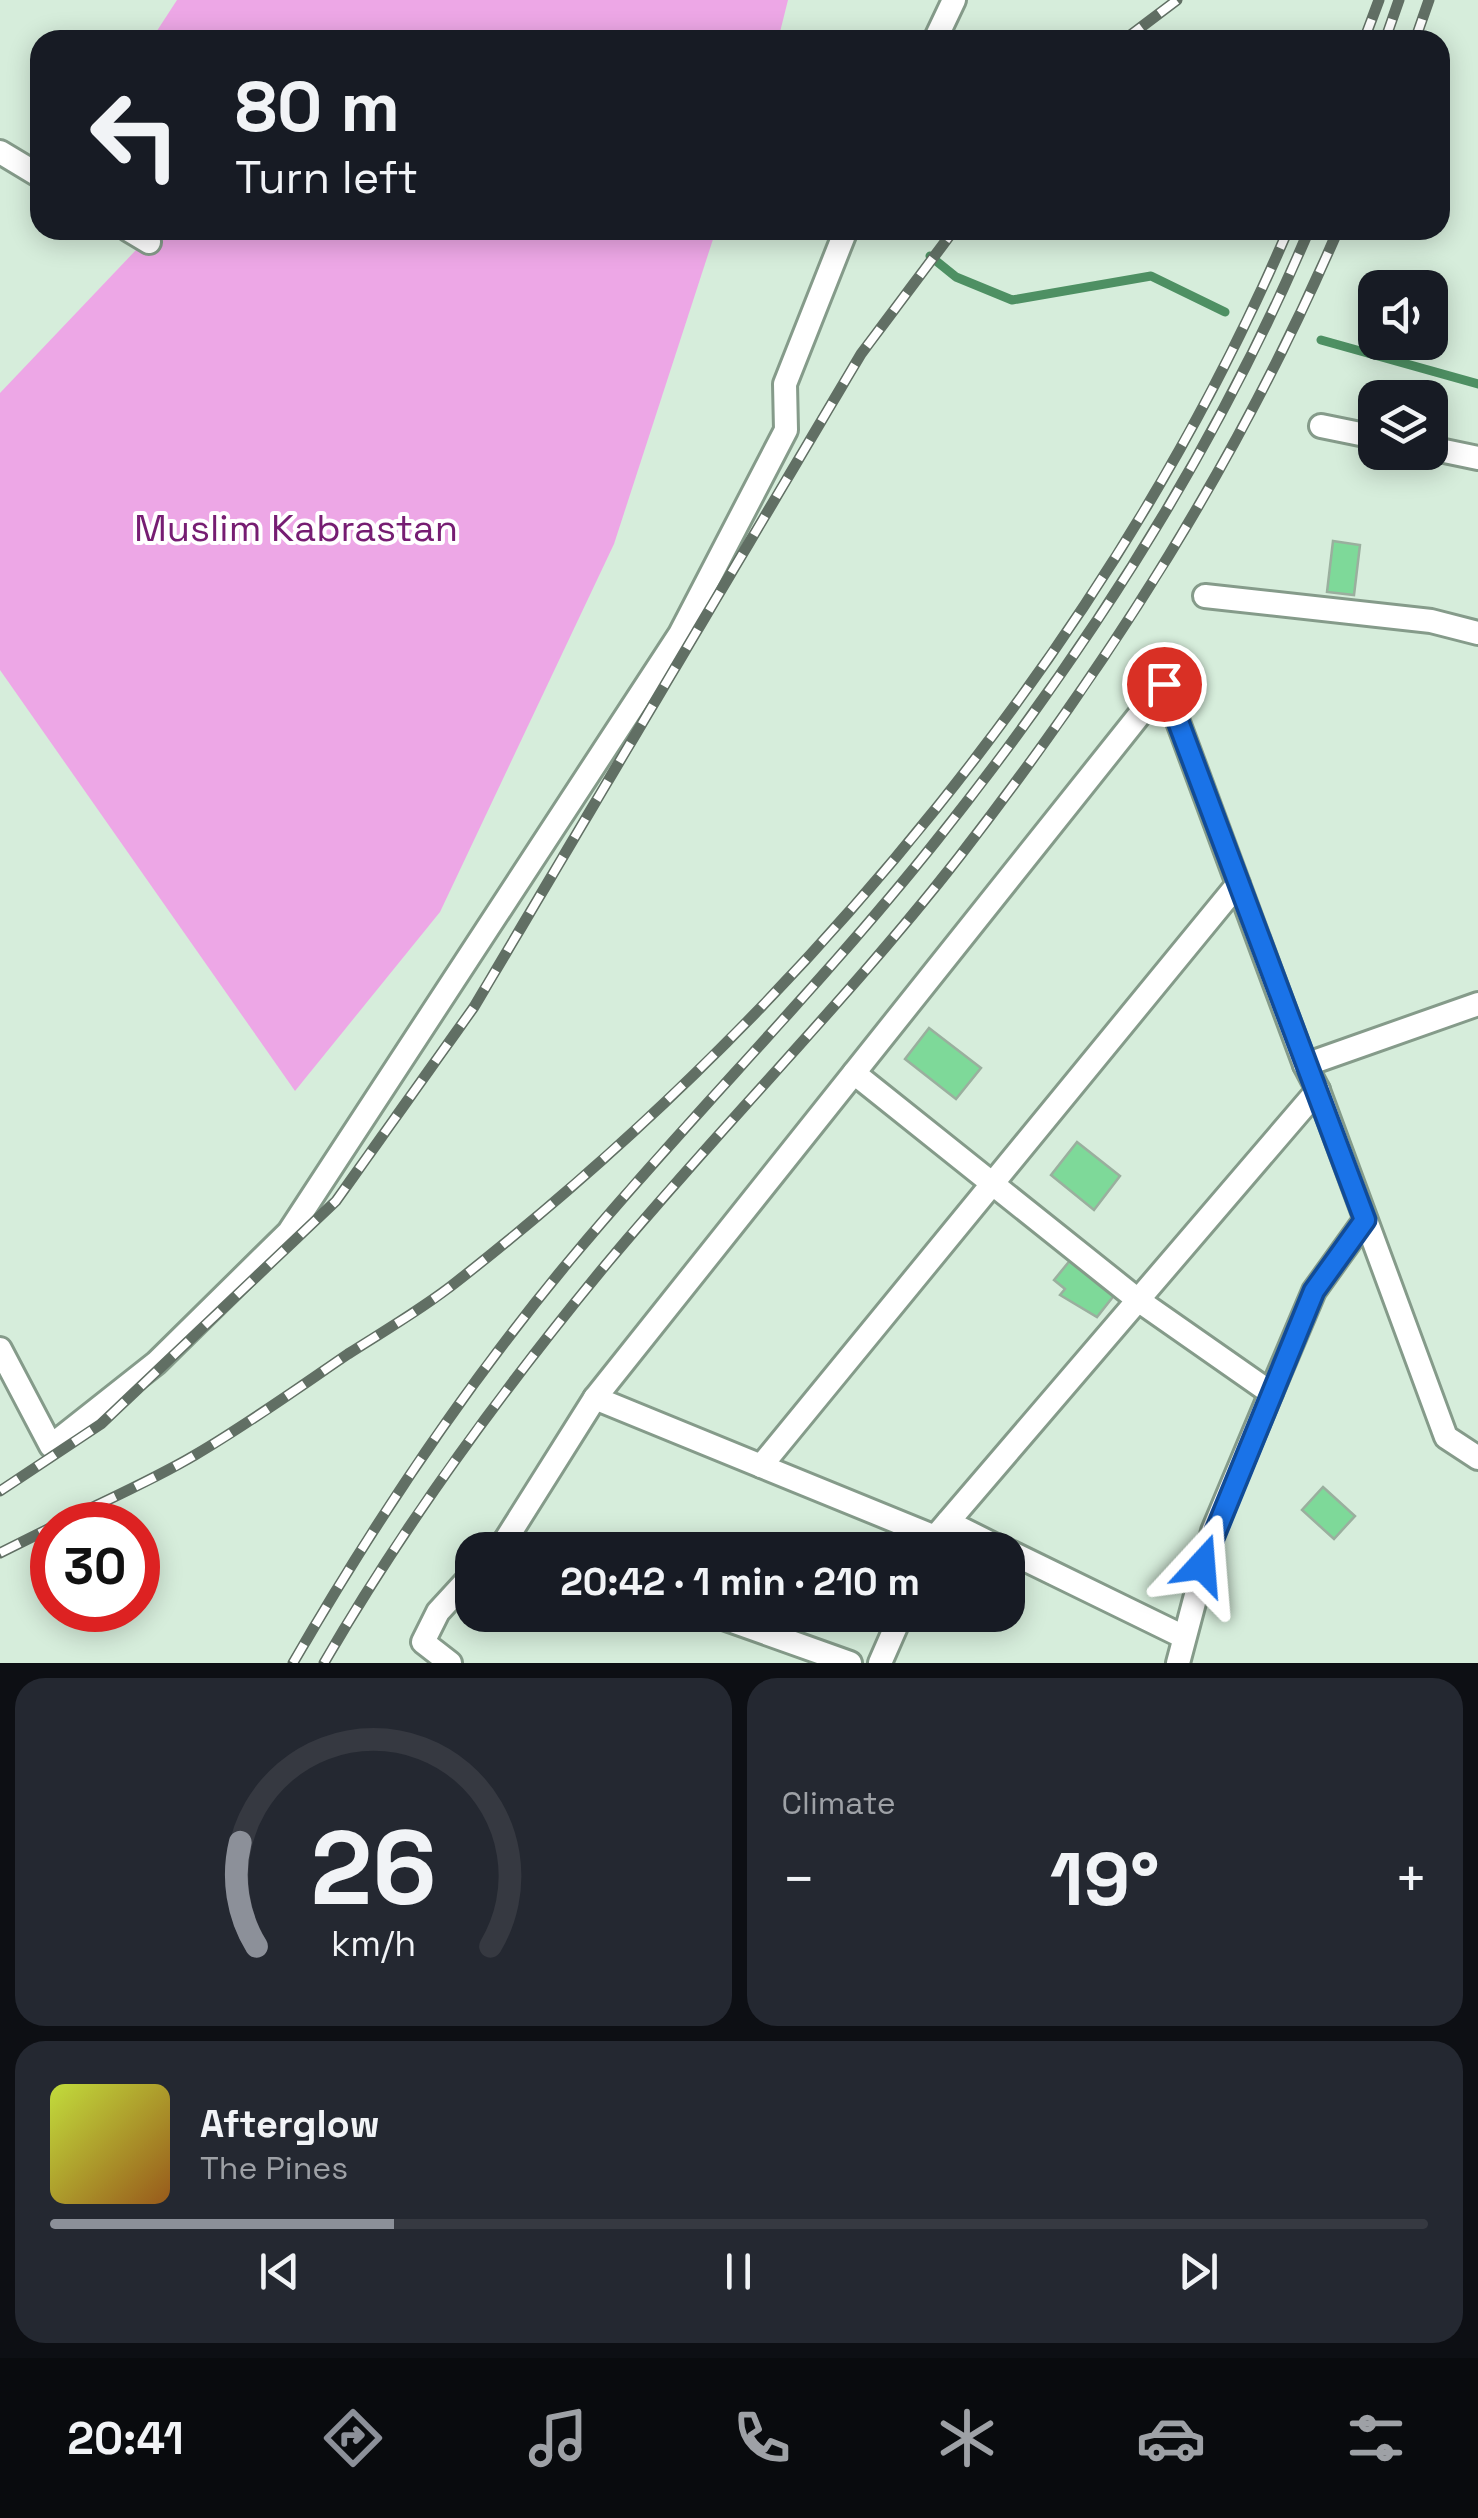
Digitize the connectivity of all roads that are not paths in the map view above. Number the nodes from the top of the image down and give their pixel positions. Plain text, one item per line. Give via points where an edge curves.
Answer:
1 (954, 0) edge
2 (940, 30) edge
3 (0, 152) edge
4 (30, 170) edge
5 (842, 240) edge
6 (1322, 426) dead end
7 (1358, 433) edge
8 (1448, 452) edge
9 (1478, 458) edge
10 (1204, 596) dead end
11 (1478, 633) edge
12 (1238, 884) junction
13 (1478, 1005) edge
14 (1305, 1065) junction
15 (854, 1073) junction
16 (1318, 1090) junction
17 (992, 1184) junction
18 (1365, 1220) junction
19 (1138, 1300) junction
20 (0, 1349) edge
21 (1271, 1393) junction
22 (595, 1398) junction
23 (1478, 1458) edge
24 (761, 1466) junction
25 (509, 1532) edge
26 (928, 1532) edge
27 (941, 1532) edge
28 (1025, 1560) edge
29 (455, 1594) edge
30 (763, 1632) edge
31 (894, 1632) edge
32 (1184, 1637) junction
33 (450, 1663) edge
34 (850, 1663) edge
35 (880, 1663) edge
36 (1178, 1663) edge

1 - 2 street
3 - 4 street
5 - 20 street via 785,384 786,430 680,634 289,1232 156,1362 51,1446
6 - 7 street
8 - 9 street
10 - 11 street via 1432,620
12 - 14 street
12 - 15 street via 1164,684
12 - 17 street
13 - 14 street
14 - 16 street
15 - 17 street
15 - 22 street
16 - 18 street
16 - 19 street
17 - 19 street
17 - 24 street
18 - 21 street via 1314,1291
18 - 23 street via 1446,1437
19 - 21 street
19 - 27 street
21 - 32 street via 1213,1531
22 - 24 street
22 - 25 street
24 - 26 street
28 - 32 street
29 - 33 street via 423,1642
30 - 34 street
31 - 35 street
32 - 36 street

